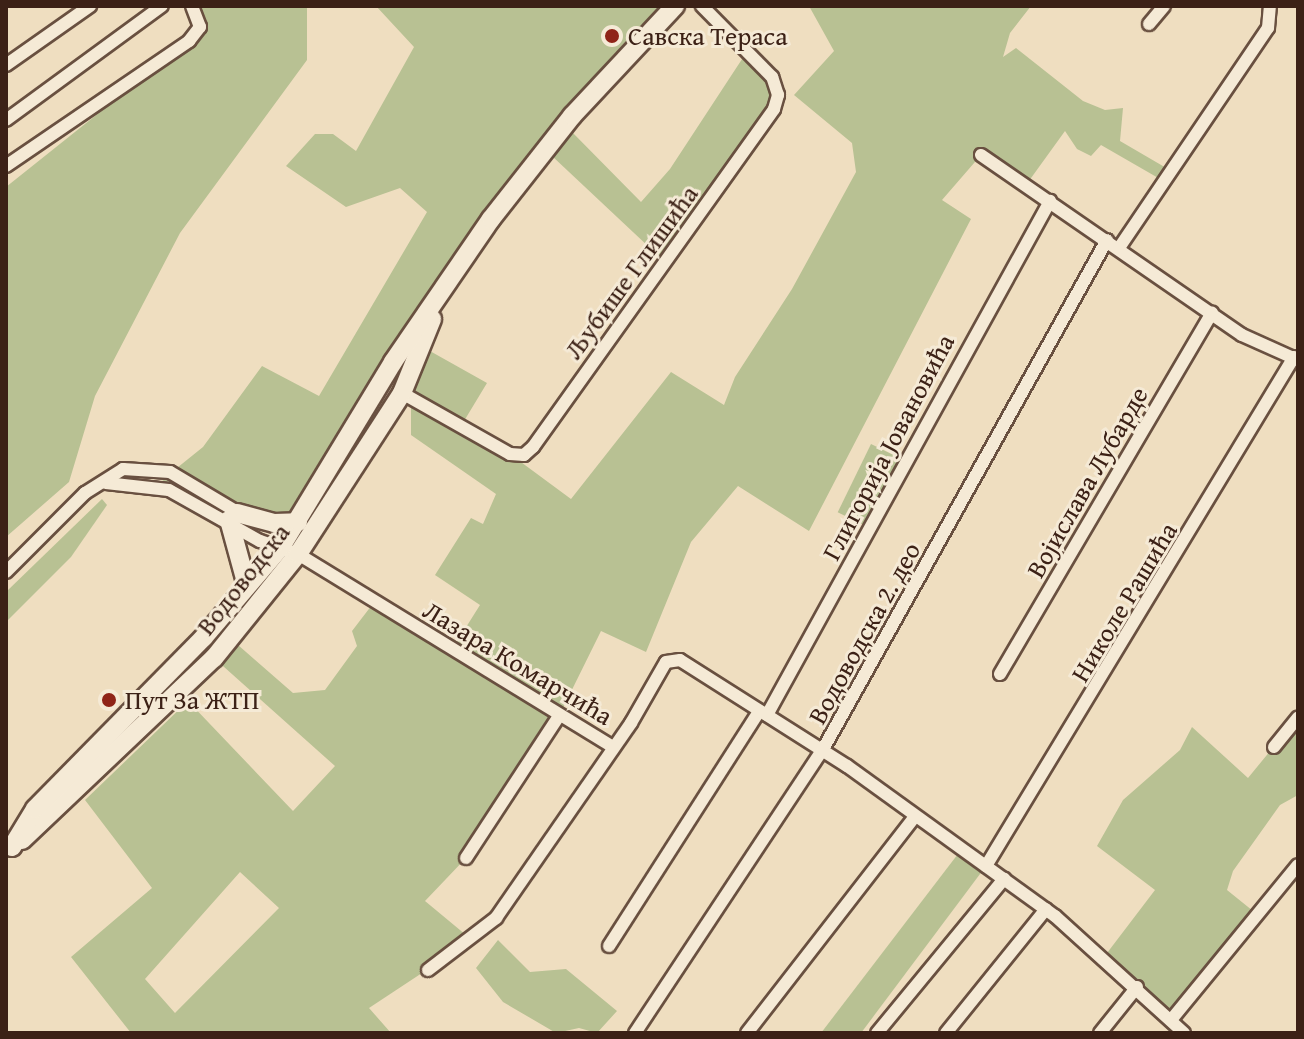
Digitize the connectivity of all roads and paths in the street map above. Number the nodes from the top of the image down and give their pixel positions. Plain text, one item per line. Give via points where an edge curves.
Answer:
1 (90, 6) edge
2 (162, 6) edge
3 (192, 6) edge
4 (675, 6) edge
5 (702, 6) edge
6 (1164, 6) edge
7 (1270, 6) edge
8 (1149, 24) dead end
9 (6, 65) edge
10 (6, 120) edge
11 (981, 155) dead end
12 (6, 166) edge
13 (1050, 201) junction
14 (1107, 240) junction
15 (1119, 248) junction
16 (443, 290) junction
17 (1212, 313) junction
18 (1296, 359) edge
19 (402, 393) junction
20 (233, 516) junction
21 (298, 522) junction
22 (290, 550) junction
23 (6, 572) edge
24 (247, 586) junction
25 (1000, 674) dead end
26 (763, 713) junction
27 (559, 716) junction
28 (1298, 717) edge
29 (611, 746) junction
30 (1274, 747) dead end
31 (822, 751) junction
32 (914, 818) junction
33 (9, 850) edge
34 (466, 858) dead end
35 (1298, 865) edge
36 (986, 866) junction
37 (1004, 879) junction
38 (1046, 909) junction
39 (609, 946) dead end
40 (428, 970) dead end
41 (1137, 987) junction
42 (1171, 1020) junction
43 (635, 1033) edge
44 (747, 1033) edge
45 (877, 1033) edge
46 (946, 1033) edge
47 (1100, 1033) edge
48 (1184, 1033) edge

1 - 9 street
2 - 10 street
3 - 12 street via 200,27 189,41
4 - 16 main road, Водоводска via 544,150
5 - 19 street, Љубише Глишића via 772,77 778,95 774,109 533,447 524,455 510,454
6 - 8 street
7 - 15 street via 1268,28 1160,179
11 - 13 street
13 - 14 street
13 - 26 street, Глигорија Јовановића
14 - 15 street
14 - 31 street, Водоводска 2. део
15 - 17 street
16 - 19 main road, Водоводска
16 - 21 main road, Водоводска via 393,362
17 - 18 street via 1242,335
17 - 25 street, Војислава Лубарде
18 - 36 street, Николе Рашића
19 - 22 main road, Водоводска
20 - 21 main road
20 - 22 street, Лазара Комарчића via 268,530
20 - 23 street, Лазара Комарчића via 188,480 151,467 123,469 85,493
20 - 24 main road
21 - 22 main road, Водоводска
22 - 24 main road, Водоводска
22 - 27 street, Лазара Комарчића
22 - 33 main road, Водоводска via 178,694
24 - 33 main road, Водоводска via 35,809
26 - 29 street, Лазара Комарчића via 672,660
26 - 31 street, Лазара Комарчића
26 - 39 street, Глигорија Јовановића
27 - 29 street, Лазара Комарчића
27 - 34 street
28 - 30 street
29 - 40 street via 496,918
31 - 32 street, Лазара Комарчића
31 - 43 street, Водоводска 2. део
32 - 36 street, Лазара Комарчића
32 - 44 street
35 - 42 street
36 - 37 street, Лазара Комарчића
37 - 38 street, Лазара Комарчића
37 - 45 street
38 - 41 street, Лазара Комарчића
38 - 46 street
41 - 42 street, Лазара Комарчића
41 - 47 street
42 - 48 street, Лазара Комарчића

